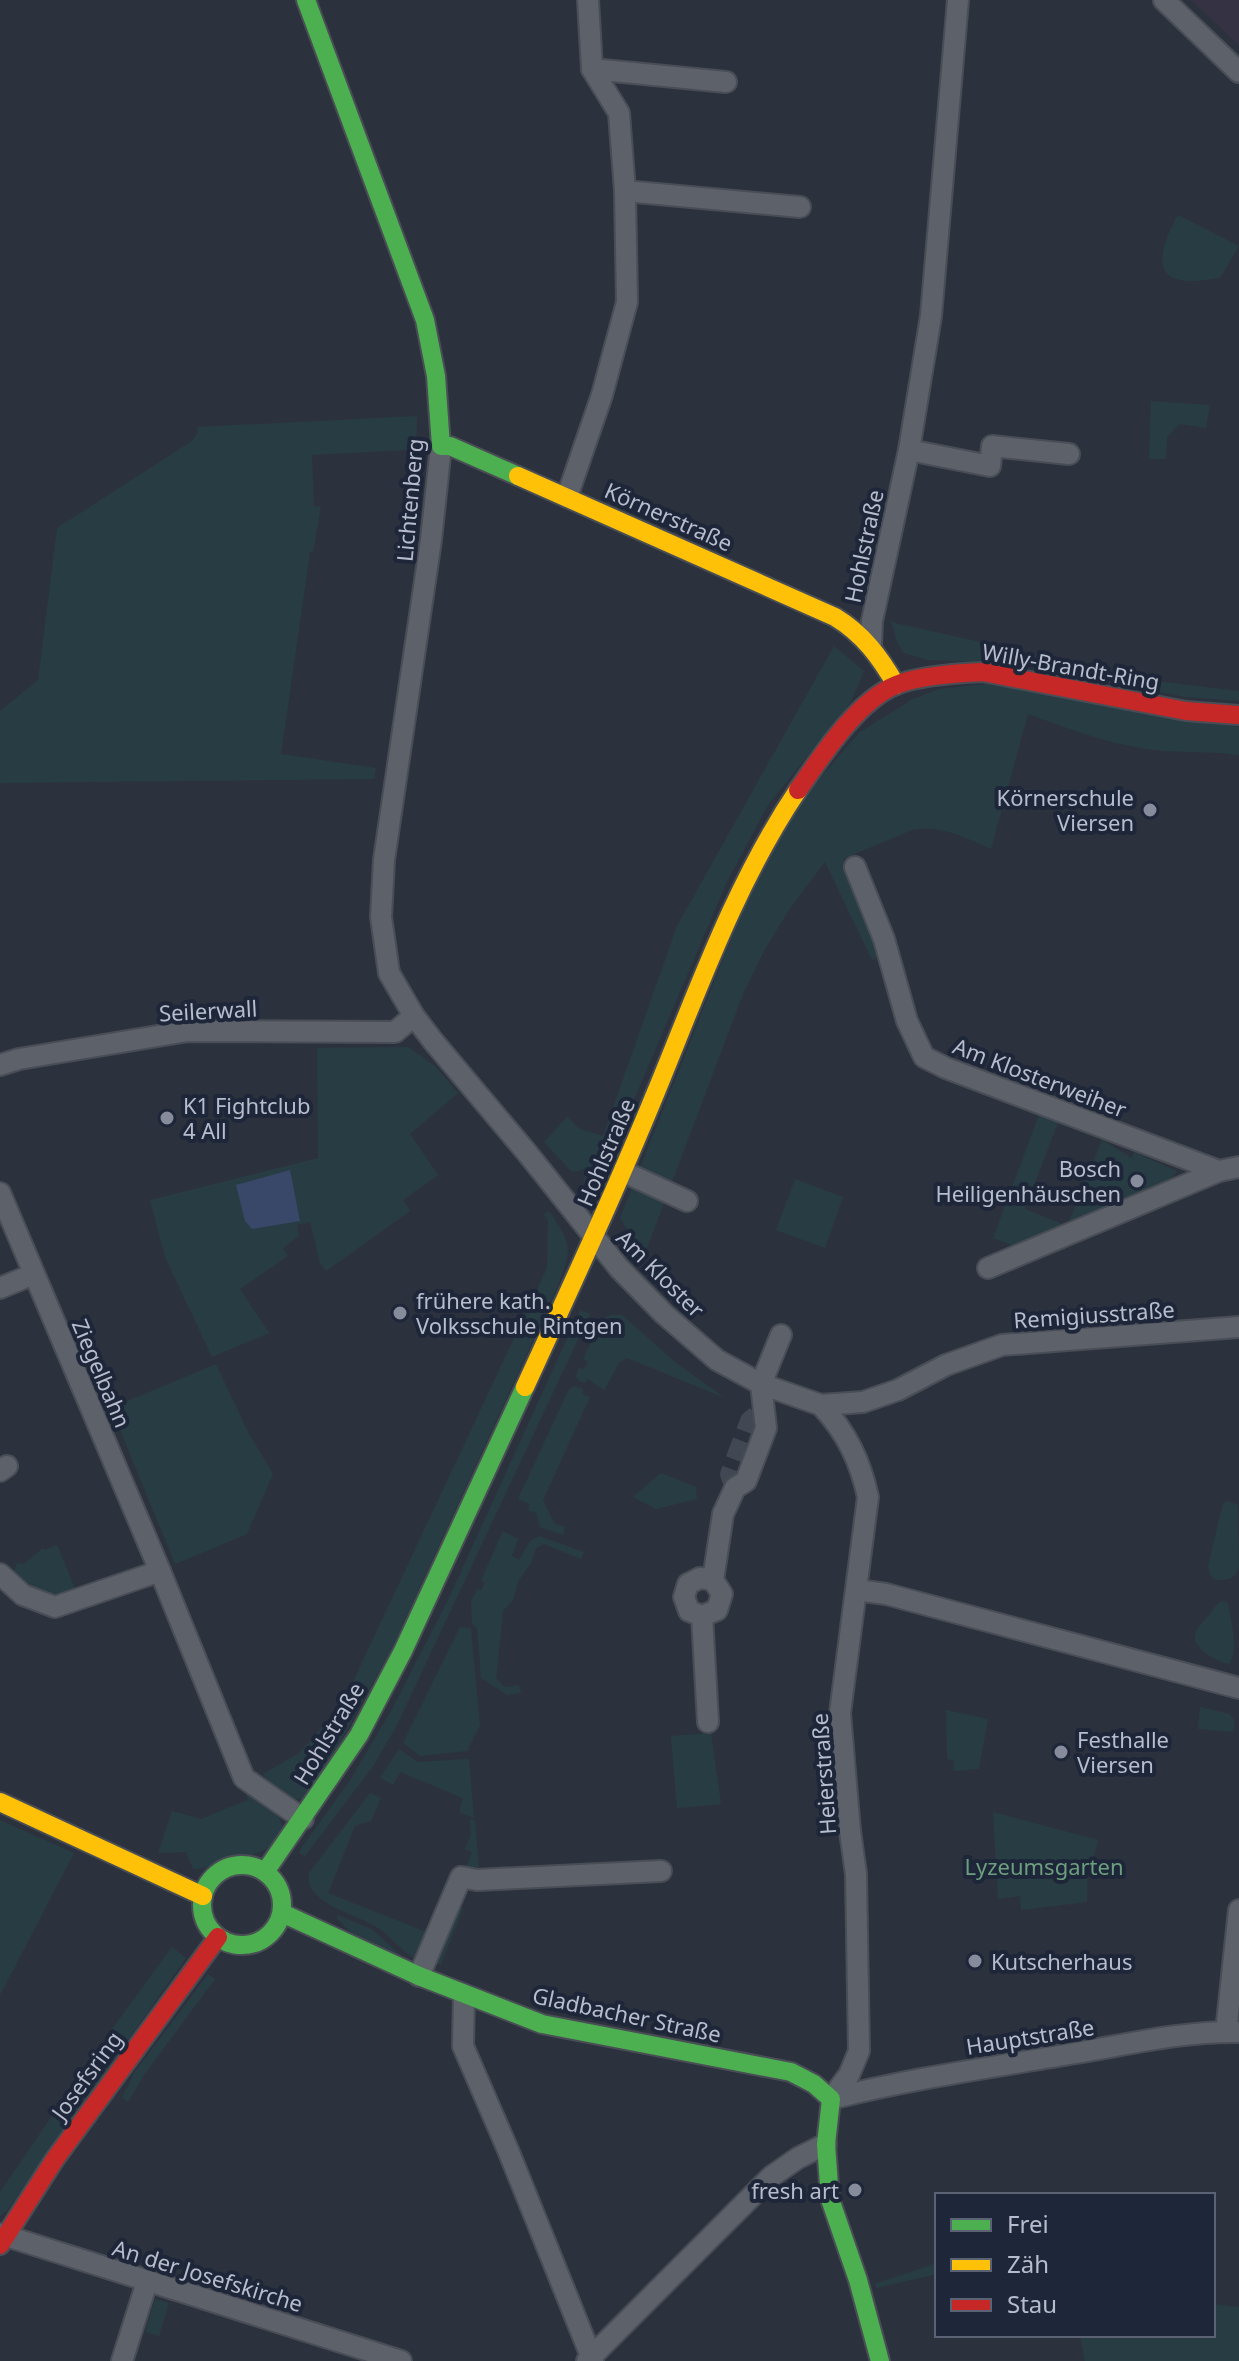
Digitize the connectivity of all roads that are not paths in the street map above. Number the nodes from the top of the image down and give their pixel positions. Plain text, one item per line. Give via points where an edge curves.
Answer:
1 (306, 0) edge
2 (588, 0) edge
3 (958, 0) edge
4 (1164, 0) edge
5 (592, 69) junction
6 (1239, 72) edge
7 (726, 82) dead end
8 (625, 191) junction
9 (800, 207) dead end
10 (441, 446) junction
11 (909, 450) junction
12 (1069, 454) dead end
13 (567, 497) junction
14 (871, 644) junction
15 (896, 685) junction
16 (1239, 715) edge
17 (855, 867) dead end
18 (414, 1016) junction
19 (0, 1065) edge
20 (1229, 1169) edge
21 (624, 1172) junction
22 (1, 1196) edge
23 (687, 1201) dead end
24 (594, 1240) junction
25 (988, 1268) dead end
26 (34, 1274) junction
27 (0, 1288) edge
28 (1239, 1327) edge
29 (781, 1335) dead end
30 (761, 1384) junction
31 (821, 1405) junction
32 (160, 1571) junction
33 (0, 1574) edge
34 (857, 1590) junction
35 (1239, 1688) edge
36 (708, 1722) dead end
37 (0, 1802) edge
38 (303, 1819) junction
39 (661, 1871) dead end
40 (265, 1872) junction
41 (203, 1896) junction
42 (1239, 1910) edge
43 (282, 1913) junction
44 (218, 1937) junction
45 (419, 1976) junction
46 (464, 1995) junction
47 (1233, 2032) edge
48 (831, 2099) junction
49 (826, 2144) junction
50 (2, 2238) edge
51 (147, 2282) junction
52 (590, 2360) edge
53 (122, 2361) edge
54 (401, 2361) edge
55 (880, 2361) edge

1 - 10 main road, Lichtenberg via 425,320
2 - 5 street
3 - 11 street, Hohlstraße via 931,316
4 - 6 street
5 - 7 street
5 - 8 street via 619,113
8 - 9 street
8 - 13 street via 627,302
10 - 13 main road, Körnerstraße
10 - 18 street, Lichtenberg via 384,860 381,917 389,973
11 - 12 street via 990,466 992,446
11 - 14 street, Hohlstraße
13 - 14 main road, Körnerstraße via 835,617
14 - 15 main road
15 - 16 main road, Willy-Brandt-Ring via 983,672 1186,711
15 - 21 main road, Hohlstraße via 870,701 826,750 781,816 727,920
17 - 20 street, Am Klosterweiher via 924,1057
18 - 19 street, Seilerwall via 395,1032 188,1031
18 - 24 street, Am Kloster
20 - 25 street
21 - 23 street
21 - 24 main road, Hohlstraße
22 - 26 street, Ziegelbahn
24 - 30 street, Am Kloster via 664,1314 717,1360
24 - 38 main road, Hohlstraße via 403,1651 359,1735
26 - 27 street
26 - 32 street, Ziegelbahn
28 - 31 street, Remigiusstraße via 1002,1345 863,1402
29 - 30 street
30 - 31 street, Am Kloster
30 - 36 street via 766,1428 746,1481 735,1488 723,1514 713,1580 722,1594 717,1610 702,1616
31 - 34 street, Heierstraße via 840,1426 861,1467 868,1497
32 - 33 street via 55,1607 23,1595
32 - 38 street, Ziegelbahn via 244,1778
34 - 35 street
34 - 48 street, Heierstraße via 840,1713 856,1874 859,2051
37 - 41 main road
38 - 40 main road, Hohlstraße
39 - 45 street via 461,1877
40 - 41 main road via 241,1864 228,1867 216,1873
40 - 43 main road via 280,1890
41 - 44 main road via 204,1919
42 - 47 street
43 - 44 main road via 257,1943 230,1943
43 - 45 main road, Gladbacher Straße
44 - 50 main road, Josefsring
45 - 46 main road, Gladbacher Straße
46 - 48 main road, Gladbacher Straße via 542,2024 791,2072
46 - 52 street via 463,2046
47 - 48 street, Hauptstraße via 898,2082
48 - 49 main road
49 - 52 street via 772,2176
49 - 55 main road via 830,2199
50 - 51 street, An der Josefskirche
51 - 53 street
51 - 54 street, An der Josefskirche

